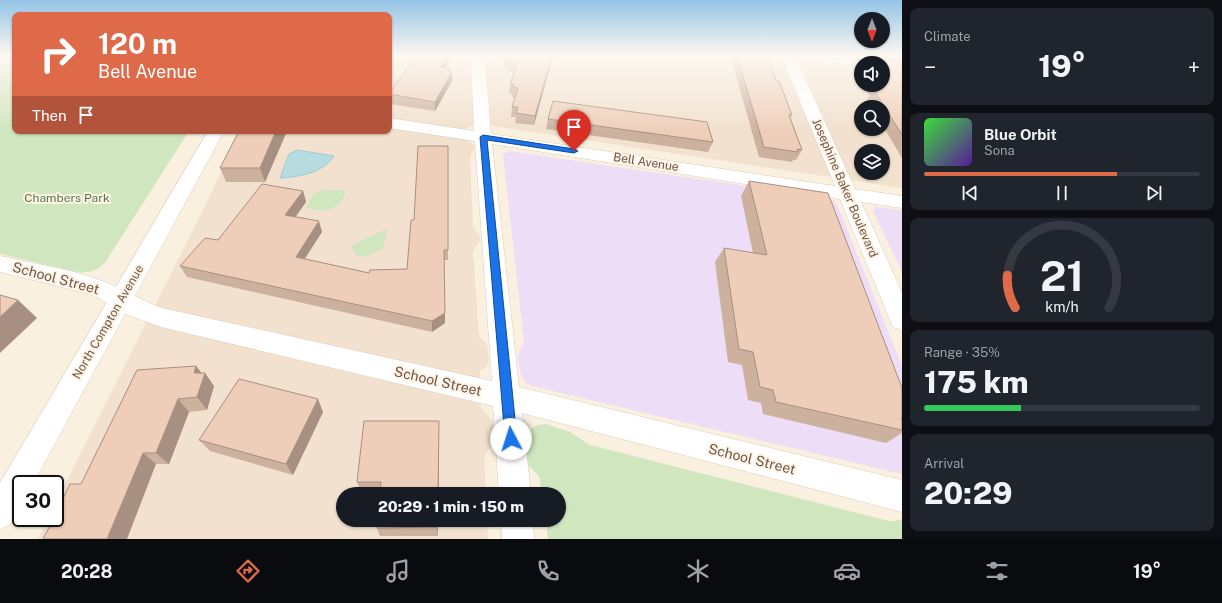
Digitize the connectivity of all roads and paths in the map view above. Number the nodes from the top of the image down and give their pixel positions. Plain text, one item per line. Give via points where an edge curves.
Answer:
1 (479, 81) edge
2 (799, 81) edge
3 (392, 123) edge
4 (214, 134) edge
5 (483, 137) junction
6 (848, 194) junction
7 (902, 202) edge
8 (0, 264) edge
9 (121, 300) junction
10 (902, 320) edge
11 (507, 397) junction
12 (514, 487) edge
13 (902, 496) edge
14 (0, 513) edge
15 (517, 527) edge
16 (518, 539) edge

1 - 5 street
2 - 6 street, Josephine Baker Boulevard
3 - 5 street, Bell Avenue
4 - 9 street, North Compton Avenue
5 - 6 street, Bell Avenue
5 - 11 street
6 - 7 street, Bell Avenue
6 - 10 street, Josephine Baker Boulevard
8 - 9 street, School Street via 86,284
9 - 11 street, School Street via 161,317
9 - 14 street, North Compton Avenue
11 - 12 street
11 - 13 street, School Street
15 - 16 street

